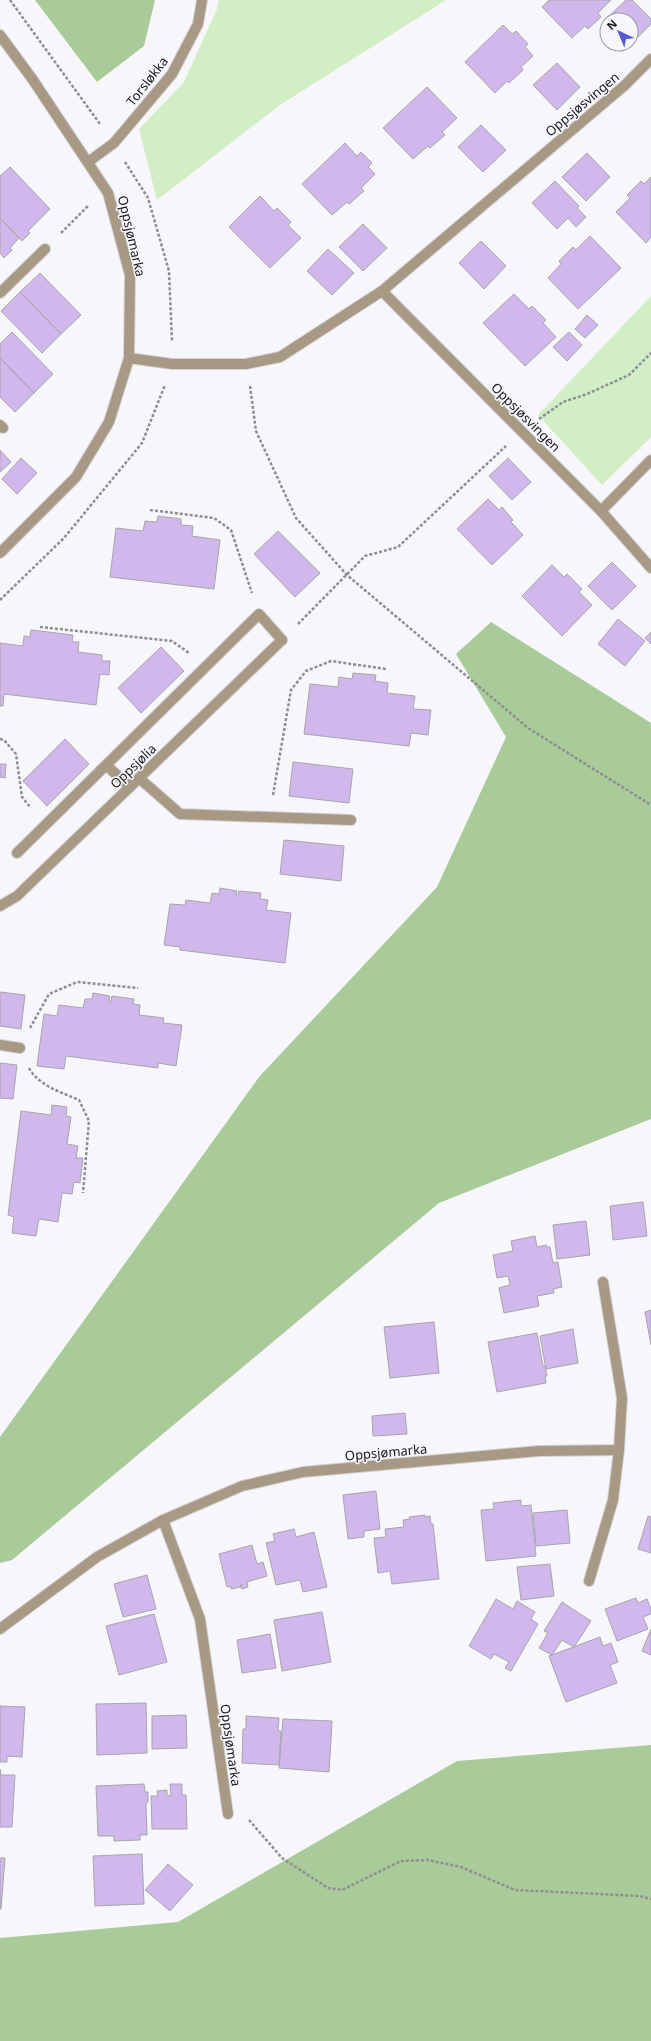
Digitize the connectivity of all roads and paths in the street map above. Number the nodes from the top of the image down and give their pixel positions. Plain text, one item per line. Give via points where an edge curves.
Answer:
1 (202, 0) edge
2 (0, 35) edge
3 (651, 59) edge
4 (88, 162) junction
5 (106, 189) junction
6 (45, 249) joint
7 (382, 291) junction
8 (0, 293) edge
9 (651, 353) edge
10 (129, 358) junction
11 (246, 364) junction
12 (521, 431) junction
13 (651, 460) edge
14 (150, 510) dead end
15 (601, 511) junction
16 (0, 553) edge
17 (651, 568) edge
18 (347, 575) junction
19 (259, 614) junction
20 (40, 627) dead end
21 (282, 640) junction
22 (207, 666) junction
23 (386, 669) dead end
24 (0, 739) edge
25 (106, 765) junction
26 (139, 778) junction
27 (130, 787) junction
28 (651, 805) edge
29 (270, 818) junction
30 (351, 820) dead end
31 (46, 824) junction
32 (17, 853) dead end
33 (0, 906) edge
34 (138, 988) dead end
35 (0, 1045) edge
36 (20, 1048) junction
37 (83, 1193) dead end
38 (603, 1282) dead end
39 (619, 1450) junction
40 (163, 1520) junction
41 (589, 1581) dead end
42 (0, 1629) edge
43 (228, 1814) dead end
44 (249, 1819) dead end
45 (651, 1898) edge

1 - 4 street, Torsløkka via 198,24 172,74 114,143
2 - 4 street, Oppsjømarka
3 - 7 street, Oppsjøsvingen via 624,86
4 - 5 street, Oppsjømarka
5 - 6 path
5 - 10 street, Oppsjømarka via 130,275
6 - 8 street
7 - 11 street, Oppsjøsvingen via 280,357
7 - 12 street, Oppsjøsvingen
9 - 12 path via 629,375 563,402
10 - 11 street, Oppsjøsvingen via 172,364
10 - 16 street, Oppsjømarka via 109,422 76,477
11 - 18 path via 256,431 296,518
12 - 15 street, Oppsjøsvingen
12 - 18 path via 398,547 365,556
13 - 15 street
14 - 19 path via 214,518 230,530
15 - 17 street, Oppsjøsvingen
18 - 21 path
18 - 28 path via 528,728
19 - 21 street
19 - 22 street
20 - 22 path via 172,641
21 - 26 street, Oppsjølia
22 - 25 street
23 - 29 path via 331,662 306,671 291,690
24 - 31 path via 4,740 16,754 22,798
25 - 27 street
25 - 31 street
26 - 27 street, Oppsjølia
26 - 29 street via 180,814
27 - 33 street, Oppsjølia via 17,896
29 - 30 street
31 - 32 street
34 - 36 path via 77,982 49,994
35 - 36 street
36 - 37 path via 34,1076 52,1088 79,1100 89,1121
38 - 39 street via 622,1398
39 - 40 street, Oppsjømarka via 539,1451 303,1472 242,1486
39 - 41 street via 613,1500
40 - 42 street, Oppsjømarka via 97,1557
40 - 43 street, Oppsjømarka via 200,1619
44 - 45 path via 282,1858 328,1888 342,1890 401,1861 428,1860 461,1867 515,1890

